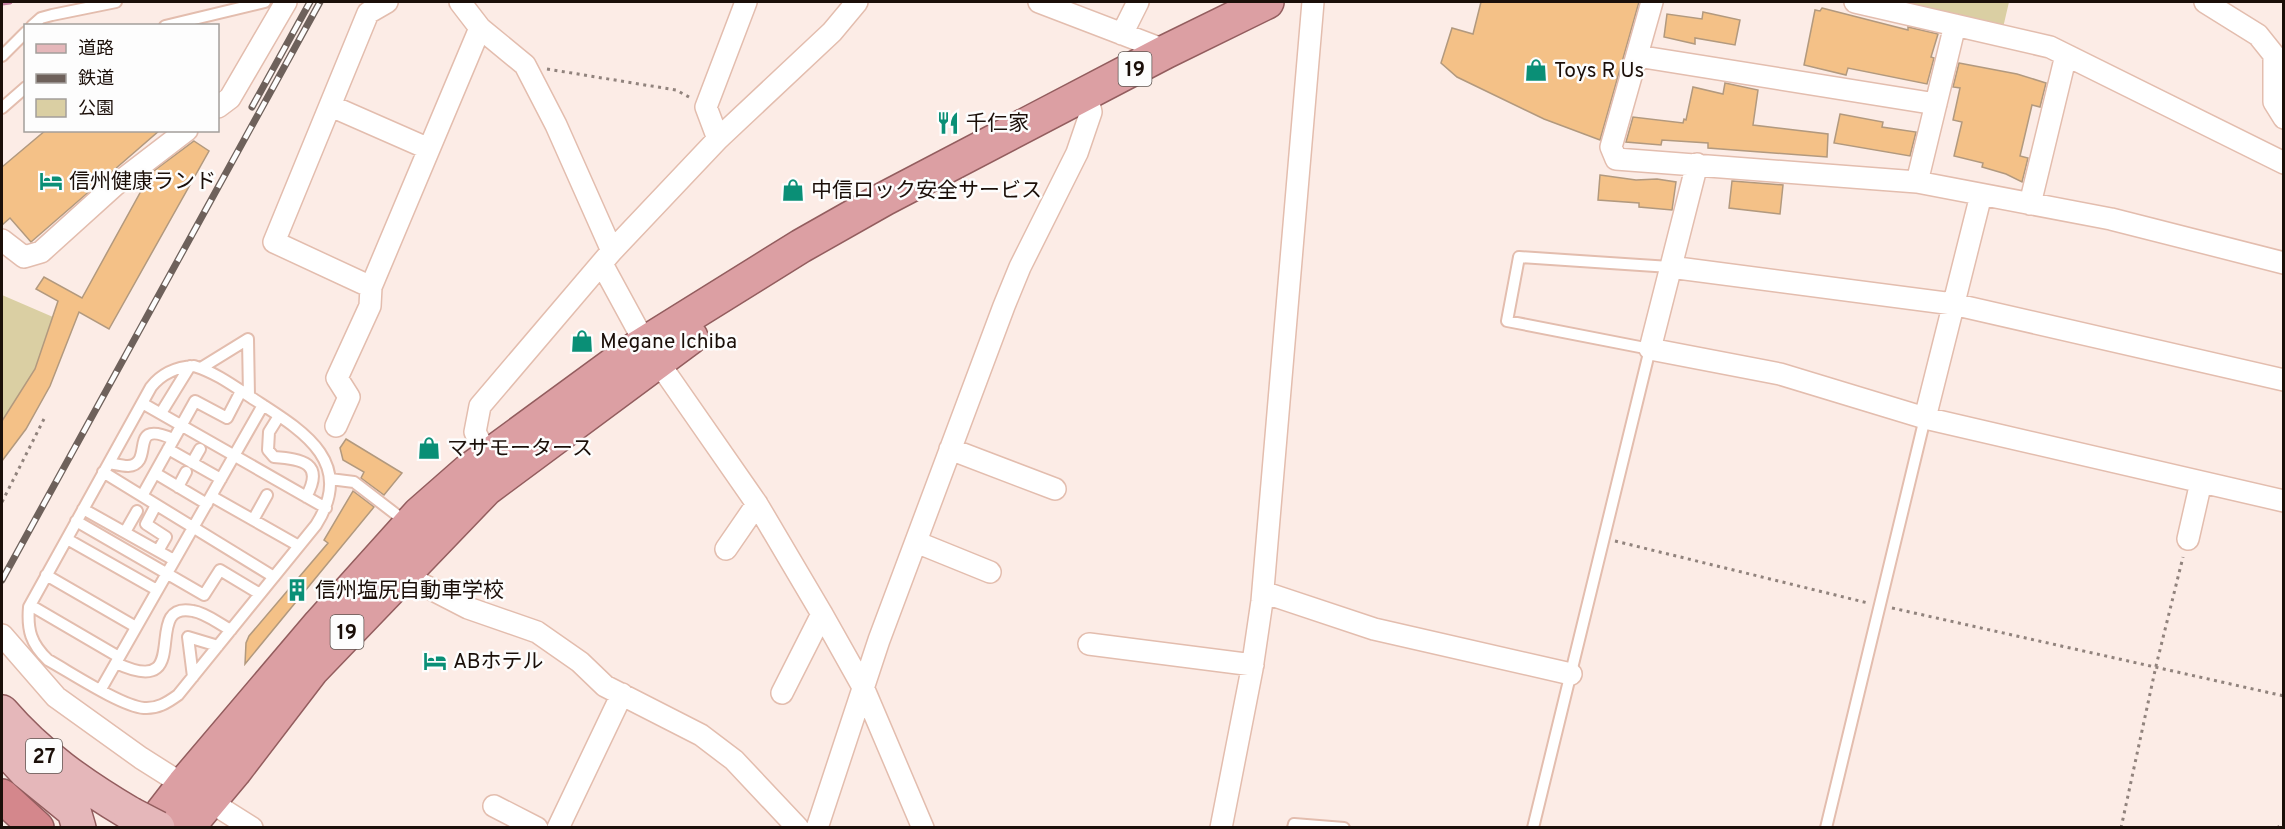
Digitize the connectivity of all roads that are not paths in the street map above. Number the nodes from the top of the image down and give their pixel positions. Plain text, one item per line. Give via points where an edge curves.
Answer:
1 (116, 2) edge
2 (265, 2) edge
3 (286, 2) edge
4 (387, 2) edge
5 (460, 2) edge
6 (746, 2) edge
7 (857, 2) edge
8 (1039, 2) edge
9 (1138, 2) edge
10 (1267, 2) edge
11 (1313, 2) edge
12 (1652, 2) edge
13 (1855, 2) edge
14 (2205, 2) edge
15 (1879, 4) edge
16 (34, 24) edge
17 (173, 24) edge
18 (1955, 25) junction
19 (480, 28) junction
20 (1122, 33) junction
21 (24, 34) edge
22 (1167, 51) junction
23 (2066, 55) junction
24 (2, 56) edge
25 (1636, 56) junction
26 (2279, 85) edge
27 (24, 89) edge
28 (1087, 94) junction
29 (1936, 105) junction
30 (219, 106) edge
31 (331, 106) junction
32 (2, 108) edge
33 (2283, 118) edge
34 (184, 132) edge
35 (718, 139) junction
36 (429, 149) junction
37 (2283, 163) edge
38 (1696, 164) junction
39 (1917, 182) junction
40 (1981, 195) junction
41 (2030, 204) junction
42 (2, 240) edge
43 (607, 257) junction
44 (2283, 263) edge
45 (1670, 267) junction
46 (371, 287) junction
47 (1953, 304) junction
48 (1650, 349) junction
49 (652, 352) junction
50 (196, 367) junction
51 (2283, 380) edge
52 (245, 393) junction
53 (142, 402) junction
54 (263, 405) junction
55 (161, 413) junction
56 (279, 416) junction
57 (1925, 418) junction
58 (181, 425) junction
59 (336, 426) dead end
60 (170, 444) junction
61 (200, 449) dead end
62 (950, 449) junction
63 (234, 455) junction
64 (189, 467) junction
65 (106, 468) junction
66 (494, 468) junction
67 (155, 473) junction
68 (220, 479) junction
69 (330, 479) junction
70 (2201, 482) junction
71 (178, 487) junction
72 (1055, 489) dead end
73 (267, 495) dead end
74 (142, 496) junction
75 (306, 497) junction
76 (209, 500) junction
77 (2283, 501) edge
78 (757, 504) junction
79 (156, 505) junction
80 (83, 508) junction
81 (326, 508) junction
82 (137, 511) dead end
83 (253, 520) junction
84 (76, 521) junction
85 (410, 524) junction
86 (193, 528) junction
87 (125, 532) junction
88 (67, 539) junction
89 (2187, 539) road end
90 (916, 542) junction
91 (299, 546) junction
92 (726, 549) dead end
93 (158, 551) junction
94 (174, 561) junction
95 (990, 572) dead end
96 (166, 574) junction
97 (402, 574) junction
98 (46, 575) junction
99 (274, 577) junction
100 (157, 590) junction
101 (1263, 592) junction
102 (260, 594) junction
103 (30, 605) junction
104 (822, 614) junction
105 (136, 627) junction
106 (231, 630) junction
107 (2, 635) edge
108 (1089, 644) dead end
109 (218, 646) junction
110 (31, 656) junction
111 (117, 660) junction
112 (1253, 666) junction
113 (1571, 674) junction
114 (193, 677) junction
115 (863, 687) junction
116 (100, 689) junction
117 (783, 693) dead end
118 (622, 694) junction
119 (2, 712) edge
120 (2, 746) edge
121 (196, 792) junction
122 (2, 796) edge
123 (494, 806) dead end
124 (146, 823) edge
125 (37, 828) edge
126 (80, 828) edge
127 (187, 828) edge
128 (252, 828) edge
129 (537, 828) edge
130 (558, 828) edge
131 (798, 828) edge
132 (817, 828) edge
133 (923, 828) edge
134 (1221, 828) edge
135 (1293, 828) edge
136 (1344, 828) edge
137 (1533, 828) edge
138 (1826, 828) edge

1 - 16 lane via 52,15
2 - 17 lane
3 - 30 street via 230,98
4 - 31 street via 368,13
5 - 19 street
6 - 35 street via 706,107
7 - 35 street via 832,32
8 - 20 street
9 - 20 street
10 - 22 highway, 19
11 - 101 street
12 - 25 street
13 - 15 street
14 - 26 street via 2259,34 2274,55
15 - 18 street
18 - 23 street via 2050,47
18 - 29 street
19 - 36 street
19 - 43 street via 525,66 556,125
20 - 22 street
21 - 24 lane
22 - 28 highway, 19
23 - 37 street
23 - 41 street
25 - 29 street
25 - 38 street via 1611,147 1616,159
26 - 33 street via 2274,102
27 - 32 lane
28 - 49 highway, 19 via 801,246 767,280
28 - 62 street via 1091,112 1077,153 1020,267
29 - 39 street
31 - 36 street
31 - 46 street via 274,242
34 - 42 street via 114,186 41,252 24,257
35 - 43 street
36 - 46 street
38 - 39 street
38 - 45 street
39 - 40 street
40 - 41 street
40 - 47 street
41 - 44 street via 2111,219
43 - 49 street
43 - 66 street via 480,406 475,432
45 - 47 street
45 - 48 street
45 - 48 lane via 1519,257 1507,321
46 - 59 street via 370,306 337,378 349,397
47 - 51 street
47 - 57 street
48 - 57 street via 1780,374
48 - 113 lane
49 - 66 highway, 19
49 - 78 street
50 - 52 lane
50 - 52 lane via 248,339
50 - 53 lane via 171,370 158,378
50 - 55 lane
52 - 54 lane
52 - 58 lane via 227,418 195,401
53 - 55 lane
53 - 65 lane
54 - 56 lane
54 - 63 lane
55 - 58 lane
56 - 69 lane via 315,444
56 - 75 lane via 269,432 268,450 274,457 306,463 313,480
57 - 70 street
57 - 138 lane
58 - 60 lane
58 - 63 lane
60 - 64 lane
60 - 65 lane via 158,433 152,433 146,436 136,463
60 - 67 lane
61 - 64 lane
62 - 72 street
62 - 90 street
63 - 68 lane
63 - 75 lane
64 - 68 lane
64 - 71 lane
65 - 74 lane
65 - 80 lane
66 - 85 highway, 19 via 460,478
66 - 97 highway, 19 via 486,489
67 - 71 lane
67 - 74 lane
68 - 76 lane
69 - 81 lane
69 - 85 lane via 354,482
70 - 77 street
70 - 89 street
71 - 76 lane
73 - 83 lane
74 - 79 lane
75 - 81 lane
76 - 83 lane
76 - 86 lane
78 - 92 street
78 - 104 street
79 - 86 lane
79 - 93 lane via 146,524 166,537
80 - 84 lane
80 - 87 lane
81 - 91 lane
82 - 87 lane
83 - 91 lane
84 - 88 lane
84 - 96 lane
85 - 121 highway, 19 via 320,624
86 - 94 lane
86 - 99 lane
87 - 93 lane
88 - 98 lane
88 - 100 lane
90 - 95 street
90 - 115 street
91 - 99 lane
93 - 94 lane
94 - 96 lane
96 - 100 lane
96 - 102 lane via 204,595 220,570
97 - 118 street via 468,608 537,632 580,662 605,686
97 - 121 highway, 19 via 312,670 234,772
98 - 103 lane
98 - 105 lane
99 - 102 lane
100 - 105 lane
101 - 112 street
101 - 113 street via 1374,629
102 - 106 lane
103 - 110 lane via 27,621
103 - 111 lane
104 - 115 street
104 - 117 street
105 - 111 lane
106 - 109 lane
106 - 111 lane via 201,613 180,611 166,625 166,648 155,668 145,672 133,670
107 - 110 street
108 - 112 street
109 - 114 lane
109 - 114 lane via 188,637
110 - 116 lane via 48,660
110 - 121 street via 56,697
111 - 116 lane
112 - 134 street
113 - 137 lane
114 - 116 lane via 178,695 159,706 145,708 129,705
115 - 132 street
115 - 133 street
118 - 130 street
118 - 131 street via 710,741 734,760
119 - 124 main road, 27 via 60,769
120 - 126 main road, 27 via 26,772 74,811
121 - 124 highway, 19
121 - 127 highway, 19
121 - 128 street
122 - 125 highway
123 - 129 street
135 - 136 lane via 1294,824

